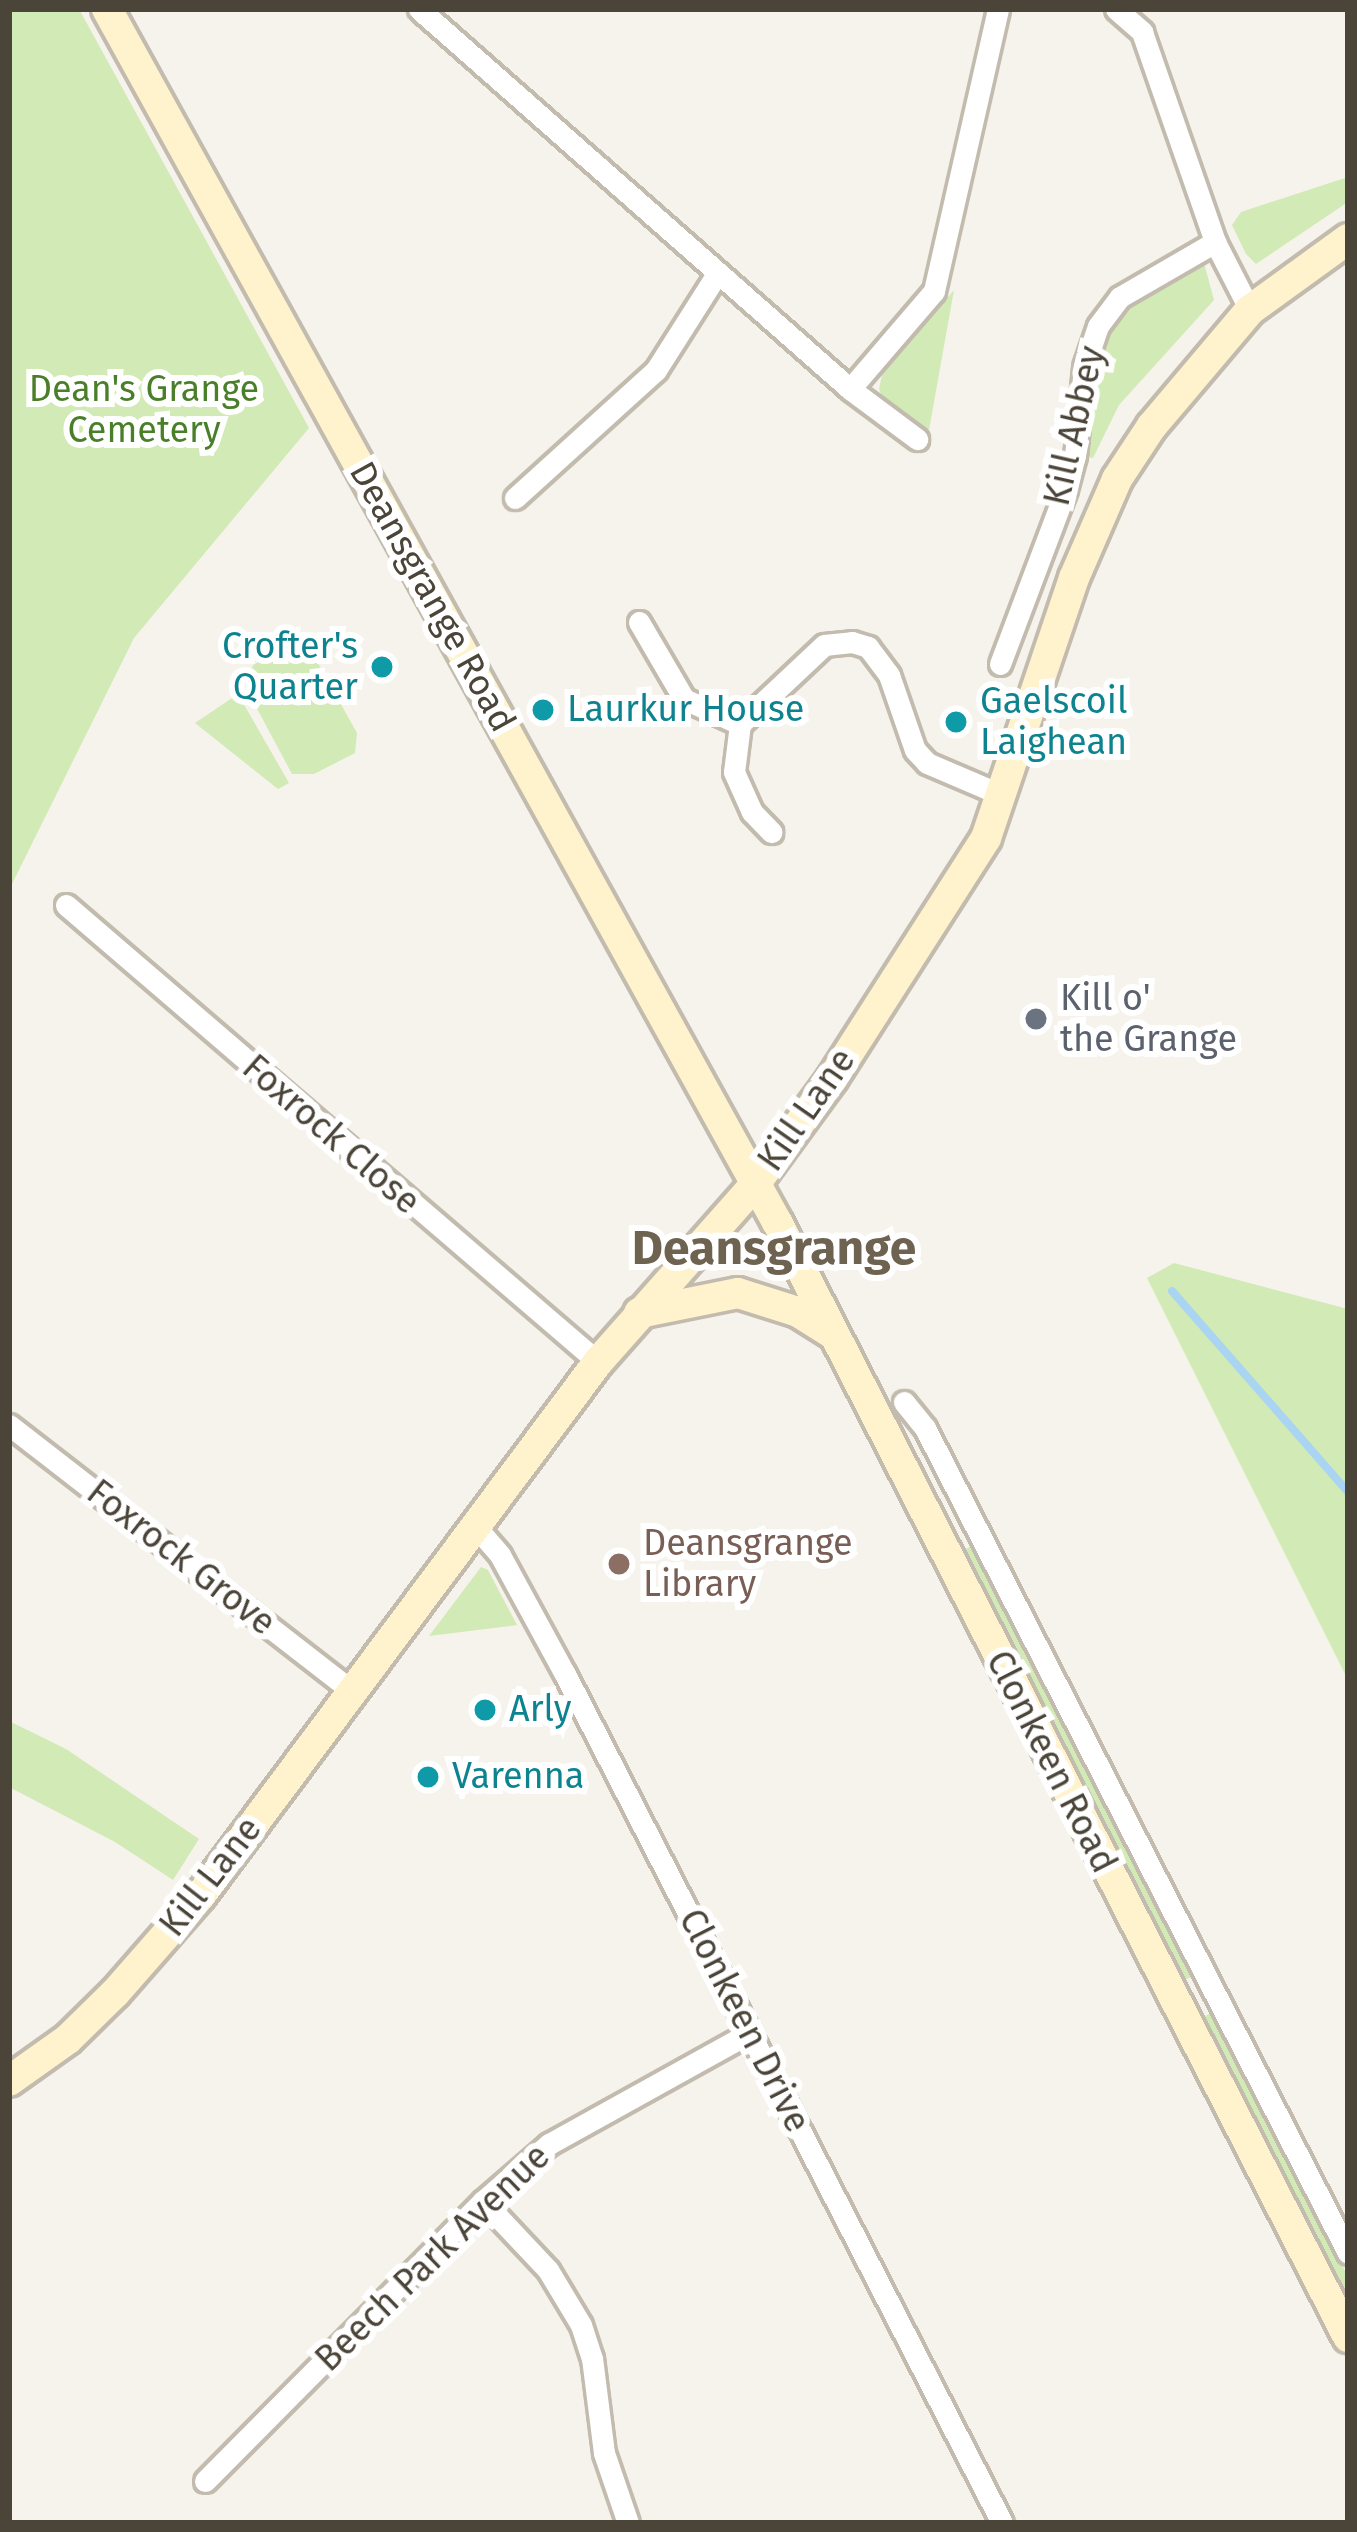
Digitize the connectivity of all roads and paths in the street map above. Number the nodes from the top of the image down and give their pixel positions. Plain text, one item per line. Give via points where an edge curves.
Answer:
1 (106, 9) edge
2 (419, 9) edge
3 (998, 9) edge
4 (1115, 9) edge
5 (1348, 238) edge
6 (1216, 242) junction
7 (717, 274) junction
8 (1250, 310) junction
9 (850, 389) junction
10 (917, 439) dead end
11 (515, 498) dead end
12 (639, 622) dead end
13 (1000, 664) dead end
14 (740, 724) junction
15 (1002, 795) junction
16 (771, 832) dead end
17 (66, 904) dead end
18 (753, 1187) junction
19 (639, 1313) junction
20 (835, 1335) junction
21 (598, 1362) junction
22 (904, 1402) dead end
23 (9, 1425) edge
24 (475, 1526) junction
25 (353, 1692) junction
26 (1212, 1990) junction
27 (1176, 2008) junction
28 (749, 2033) junction
29 (9, 2081) edge
30 (483, 2200) junction
31 (1348, 2253) edge
32 (1348, 2338) edge
33 (205, 2481) dead end
34 (628, 2523) edge
35 (1002, 2523) edge

1 - 18 main road, Deansgrange Road
2 - 7 street
3 - 9 street via 934,291
4 - 6 street via 1142,32
5 - 8 main road, Kill Lane
6 - 8 street
6 - 13 street, Kill Abbey via 1120,297 1099,326 1084,367 1066,489
7 - 9 street
7 - 11 street via 656,370
8 - 15 main road, Kill Lane via 1117,479 1074,578
9 - 10 street
12 - 14 street via 684,699
14 - 15 street via 824,645 853,642 868,647 889,675 927,764
14 - 16 street via 734,772
15 - 18 main road, Kill Lane via 986,838 937,916
17 - 21 street, Foxrock Close
18 - 19 main road, Kill Lane
18 - 20 main road, Clonkeen Road
19 - 20 main road via 738,1294 798,1312
19 - 21 main road, Kill Lane
20 - 27 main road, Clonkeen Road
21 - 24 main road, Kill Lane
22 - 26 street, Clonkeen Road via 925,1428
23 - 25 street, Foxrock Grove
24 - 25 main road, Kill Lane
24 - 28 street, Clonkeen Drive via 500,1555 565,1674
25 - 29 main road, Kill Lane via 200,1896 115,1993
26 - 27 street
26 - 31 street, Clonkeen Road
27 - 32 main road, Clonkeen Road
28 - 30 street, Beech Park Avenue via 549,2144
28 - 35 street, Clonkeen Drive
30 - 33 street, Beech Park Avenue
30 - 34 street via 548,2270 581,2325 604,2453

